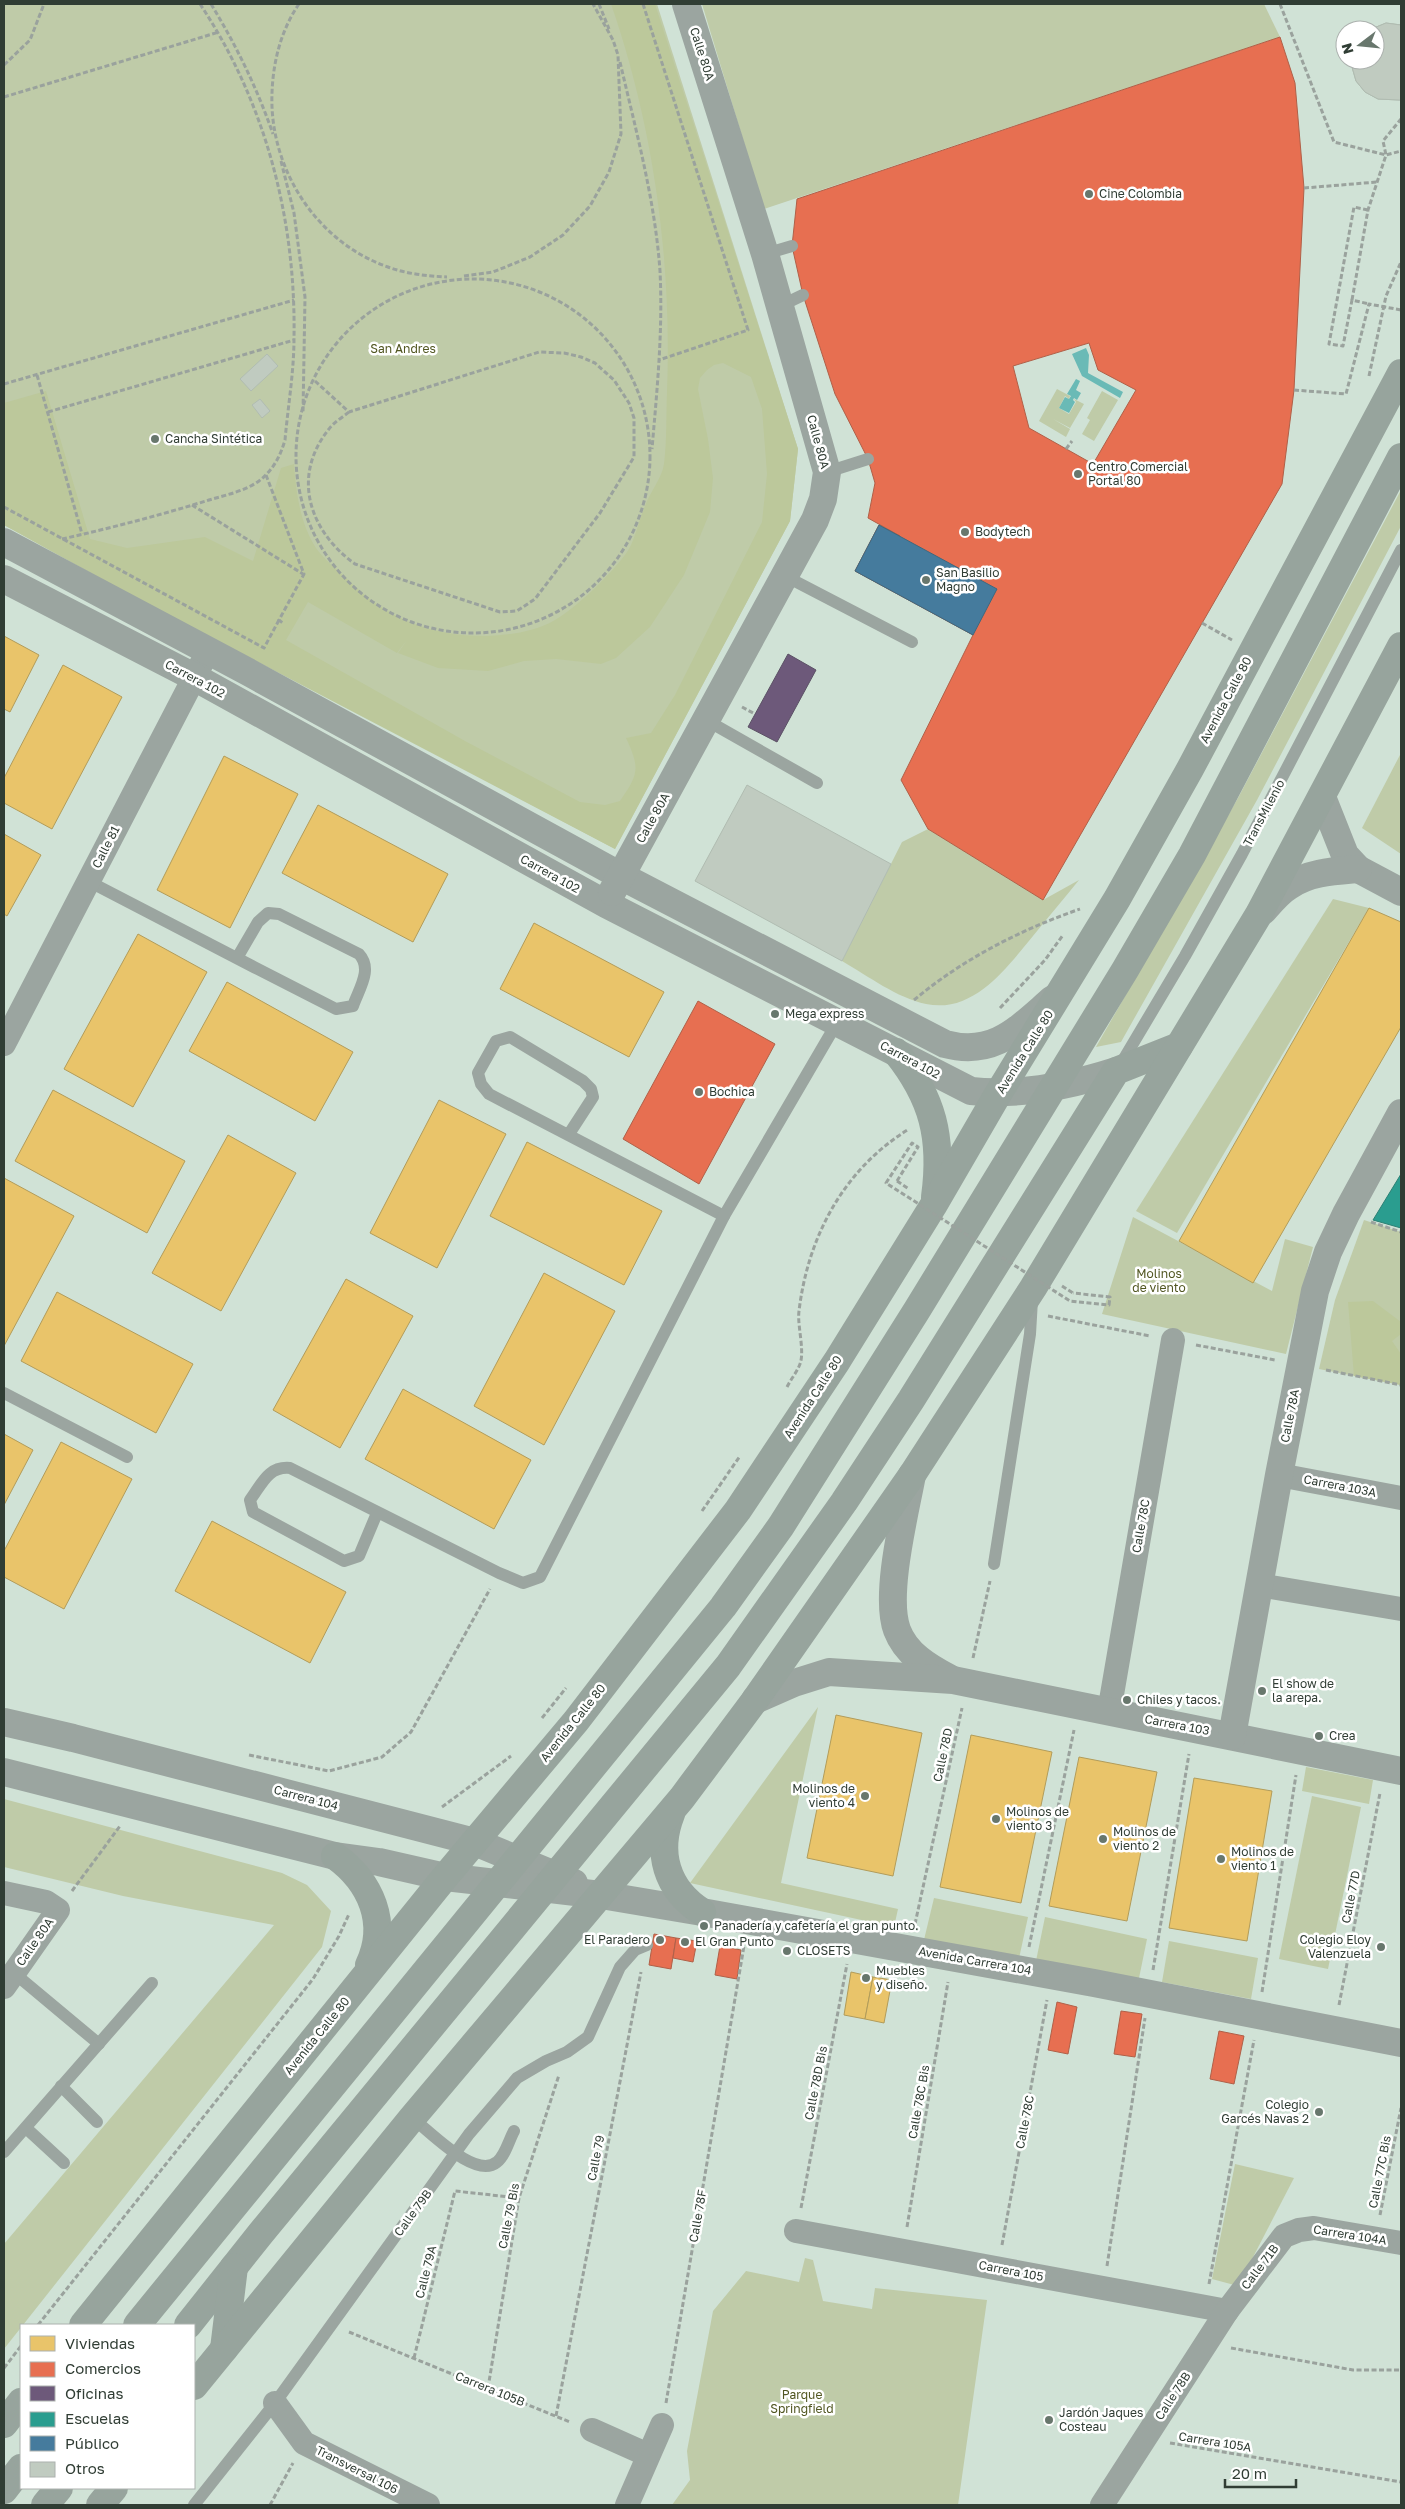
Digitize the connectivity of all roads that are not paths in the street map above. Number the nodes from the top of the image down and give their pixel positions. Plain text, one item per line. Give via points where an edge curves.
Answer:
1 (686, 4) edge
2 (792, 246) dead end
3 (765, 254) junction
4 (1401, 373) edge
5 (1401, 457) edge
6 (868, 459) dead end
7 (827, 472) junction
8 (4, 542) edge
9 (1401, 550) edge
10 (785, 576) junction
11 (4, 579) edge
12 (912, 642) dead end
13 (1401, 646) edge
14 (208, 650) junction
15 (194, 677) junction
16 (706, 720) junction
17 (817, 783) dead end
18 (1322, 797) junction
19 (1358, 869) junction
20 (621, 876) junction
21 (88, 881) junction
22 (1401, 892) edge
23 (606, 904) junction
24 (1259, 914) junction
25 (237, 958) junction
26 (1062, 992) junction
27 (838, 1021) junction
28 (5, 1039) edge
29 (1179, 1046) junction
30 (896, 1052) junction
31 (1116, 1071) junction
32 (1054, 1086) junction
33 (998, 1094) junction
34 (1401, 1113) edge
35 (569, 1134) junction
36 (1392, 1148) edge
37 (933, 1206) junction
38 (724, 1216) junction
39 (1033, 1288) junction
40 (1173, 1340) road end
41 (4, 1394) edge
42 (127, 1457) dead end
43 (1279, 1474) junction
44 (912, 1475) junction
45 (1401, 1498) edge
46 (377, 1512) junction
47 (994, 1564) road end
48 (1259, 1586) junction
49 (1401, 1609) edge
50 (960, 1681) junction
51 (755, 1700) junction
52 (1109, 1712) junction
53 (4, 1722) edge
54 (1232, 1736) junction
55 (1393, 1769) edge
56 (4, 1772) edge
57 (682, 1798) junction
58 (475, 1842) junction
59 (335, 1856) junction
60 (516, 1859) junction
61 (445, 1877) junction
62 (552, 1883) junction
63 (497, 1884) junction
64 (4, 1893) edge
65 (601, 1895) junction
66 (702, 1912) junction
67 (646, 1945) road end
68 (7, 1974) edge
69 (363, 1979) junction
70 (152, 1983) dead end
71 (1401, 2043) edge
72 (98, 2044) junction
73 (61, 2086) junction
74 (412, 2118) junction
75 (97, 2122) dead end
76 (26, 2128) junction
77 (514, 2131) dead end
78 (4, 2152) edge
79 (456, 2153) junction
80 (64, 2162) dead end
81 (1299, 2230) joint
82 (796, 2231) road end
83 (1401, 2243) edge
84 (234, 2267) junction
85 (1227, 2311) junction
86 (84, 2324) edge
87 (138, 2324) edge
88 (189, 2324) edge
89 (224, 2349) junction
90 (195, 2385) edge
91 (20, 2403) edge
92 (275, 2403) junction
93 (4, 2424) edge
94 (662, 2425) road end
95 (592, 2430) road end
96 (648, 2455) junction
97 (20, 2469) edge
98 (58, 2489) edge
99 (113, 2489) edge
100 (4, 2490) edge
101 (45, 2505) edge
102 (100, 2505) edge
103 (194, 2505) edge
104 (428, 2505) edge
105 (627, 2505) edge
106 (1102, 2505) edge

1 - 3 street, Calle 80A
2 - 3 lane
3 - 7 street, Calle 80A via 792,300
4 - 26 highway, Avenida Calle 80 via 1190,769
5 - 32 highway via 1192,855
6 - 7 lane
7 - 10 street, Calle 80A via 825,494 818,513
8 - 14 street
9 - 31 lane, TransMilenio via 1242,854
10 - 12 lane
10 - 16 street, Calle 80A
11 - 15 street, Carrera 102
13 - 18 highway
14 - 15 street, Calle 81
14 - 20 street
15 - 21 street, Calle 81
15 - 23 street, Carrera 102
16 - 17 lane
16 - 20 street, Calle 80A
18 - 19 street via 1338,842
18 - 24 highway
19 - 22 street
19 - 24 street via 1326,871 1302,879 1288,886
20 - 23 street, Calle 80A
20 - 26 street via 945,1044 960,1048 988,1046 1015,1031
21 - 25 lane
21 - 28 street, Calle 81
23 - 27 street, Carrera 102
24 - 29 highway
25 - 25 lane via 258,922 268,912 279,914 359,954 367,969 353,1006 336,1009
26 - 33 highway, Avenida Calle 80
27 - 30 street, Carrera 102
27 - 38 lane
29 - 31 highway
29 - 39 highway
30 - 33 street, Carrera 102 via 970,1091
30 - 37 highway via 925,1094 933,1119 938,1141
31 - 32 street, Carrera 102
31 - 62 highway via 911,1400 784,1589 728,1666
32 - 33 street, Carrera 102
32 - 60 highway via 781,1526 723,1607
33 - 37 highway, Avenida Calle 80
34 - 36 street, Calle 78A
35 - 35 lane via 593,1097 590,1089 583,1081 510,1037 496,1041 478,1073 481,1084 489,1094
35 - 38 lane
36 - 43 street, Calle 78A via 1346,1214 1328,1252 1315,1291
37 - 58 highway, Avenida Calle 80 via 837,1361 738,1510 576,1721
38 - 46 lane via 540,1577 523,1583
39 - 44 highway
39 - 47 lane via 1030,1334
40 - 52 street, Calle 78C
41 - 42 lane
43 - 45 street, Carrera 103A
43 - 48 street, Calle 78A
44 - 50 street, Carrera 103 via 895,1578 893,1612 897,1630 907,1647 926,1666
44 - 51 highway
46 - 46 lane via 290,1468 281,1467 270,1471 250,1500 253,1512 344,1561 358,1556
48 - 49 street
48 - 54 street, Calle 78A
50 - 51 street, Carrera 103 via 829,1672
50 - 52 street, Carrera 103
51 - 57 highway
52 - 54 street, Carrera 103
53 - 58 street, Carrera 104
54 - 55 street, Carrera 103
56 - 59 street, Carrera 104
57 - 65 highway
57 - 66 highway via 665,1830 665,1866 679,1892
58 - 60 street, Carrera 104
58 - 61 highway, Avenida Calle 80
59 - 61 street, Carrera 104
59 - 69 highway via 351,1867 363,1882 374,1905 378,1931 374,1956
60 - 62 street, Carrera 104
60 - 63 highway
61 - 63 street, Carrera 104
61 - 69 highway, Avenida Calle 80
62 - 63 street, Carrera 104
62 - 65 street, Carrera 104
62 - 84 highway
63 - 87 highway
64 - 68 street, Calle 80A via 46,1902 58,1910
65 - 66 street, Avenida Carrera 104
65 - 74 highway
66 - 71 street, Avenida Carrera 104 via 1052,1975
67 - 79 lane, Calle 79B via 635,1950 620,1967 588,2037 518,2078
68 - 72 lane
69 - 86 highway, Avenida Calle 80
70 - 72 lane
72 - 73 lane
73 - 75 lane
73 - 76 lane
74 - 79 lane
74 - 89 highway
76 - 78 lane
76 - 80 lane
77 - 79 lane via 498,2161 490,2166 473,2165
79 - 92 lane, Calle 79B
81 - 83 street, Carrera 104A via 1314,2228
81 - 85 street, Calle 71B via 1284,2236
82 - 85 street, Carrera 105
84 - 88 highway
84 - 89 highway
85 - 106 street, Calle 78B
89 - 90 highway
91 - 93 highway
92 - 103 lane, Calle 79B
92 - 104 street, Transversal 106 via 304,2443
94 - 96 street
95 - 96 street
96 - 105 street
97 - 100 highway
98 - 101 highway
99 - 102 highway

